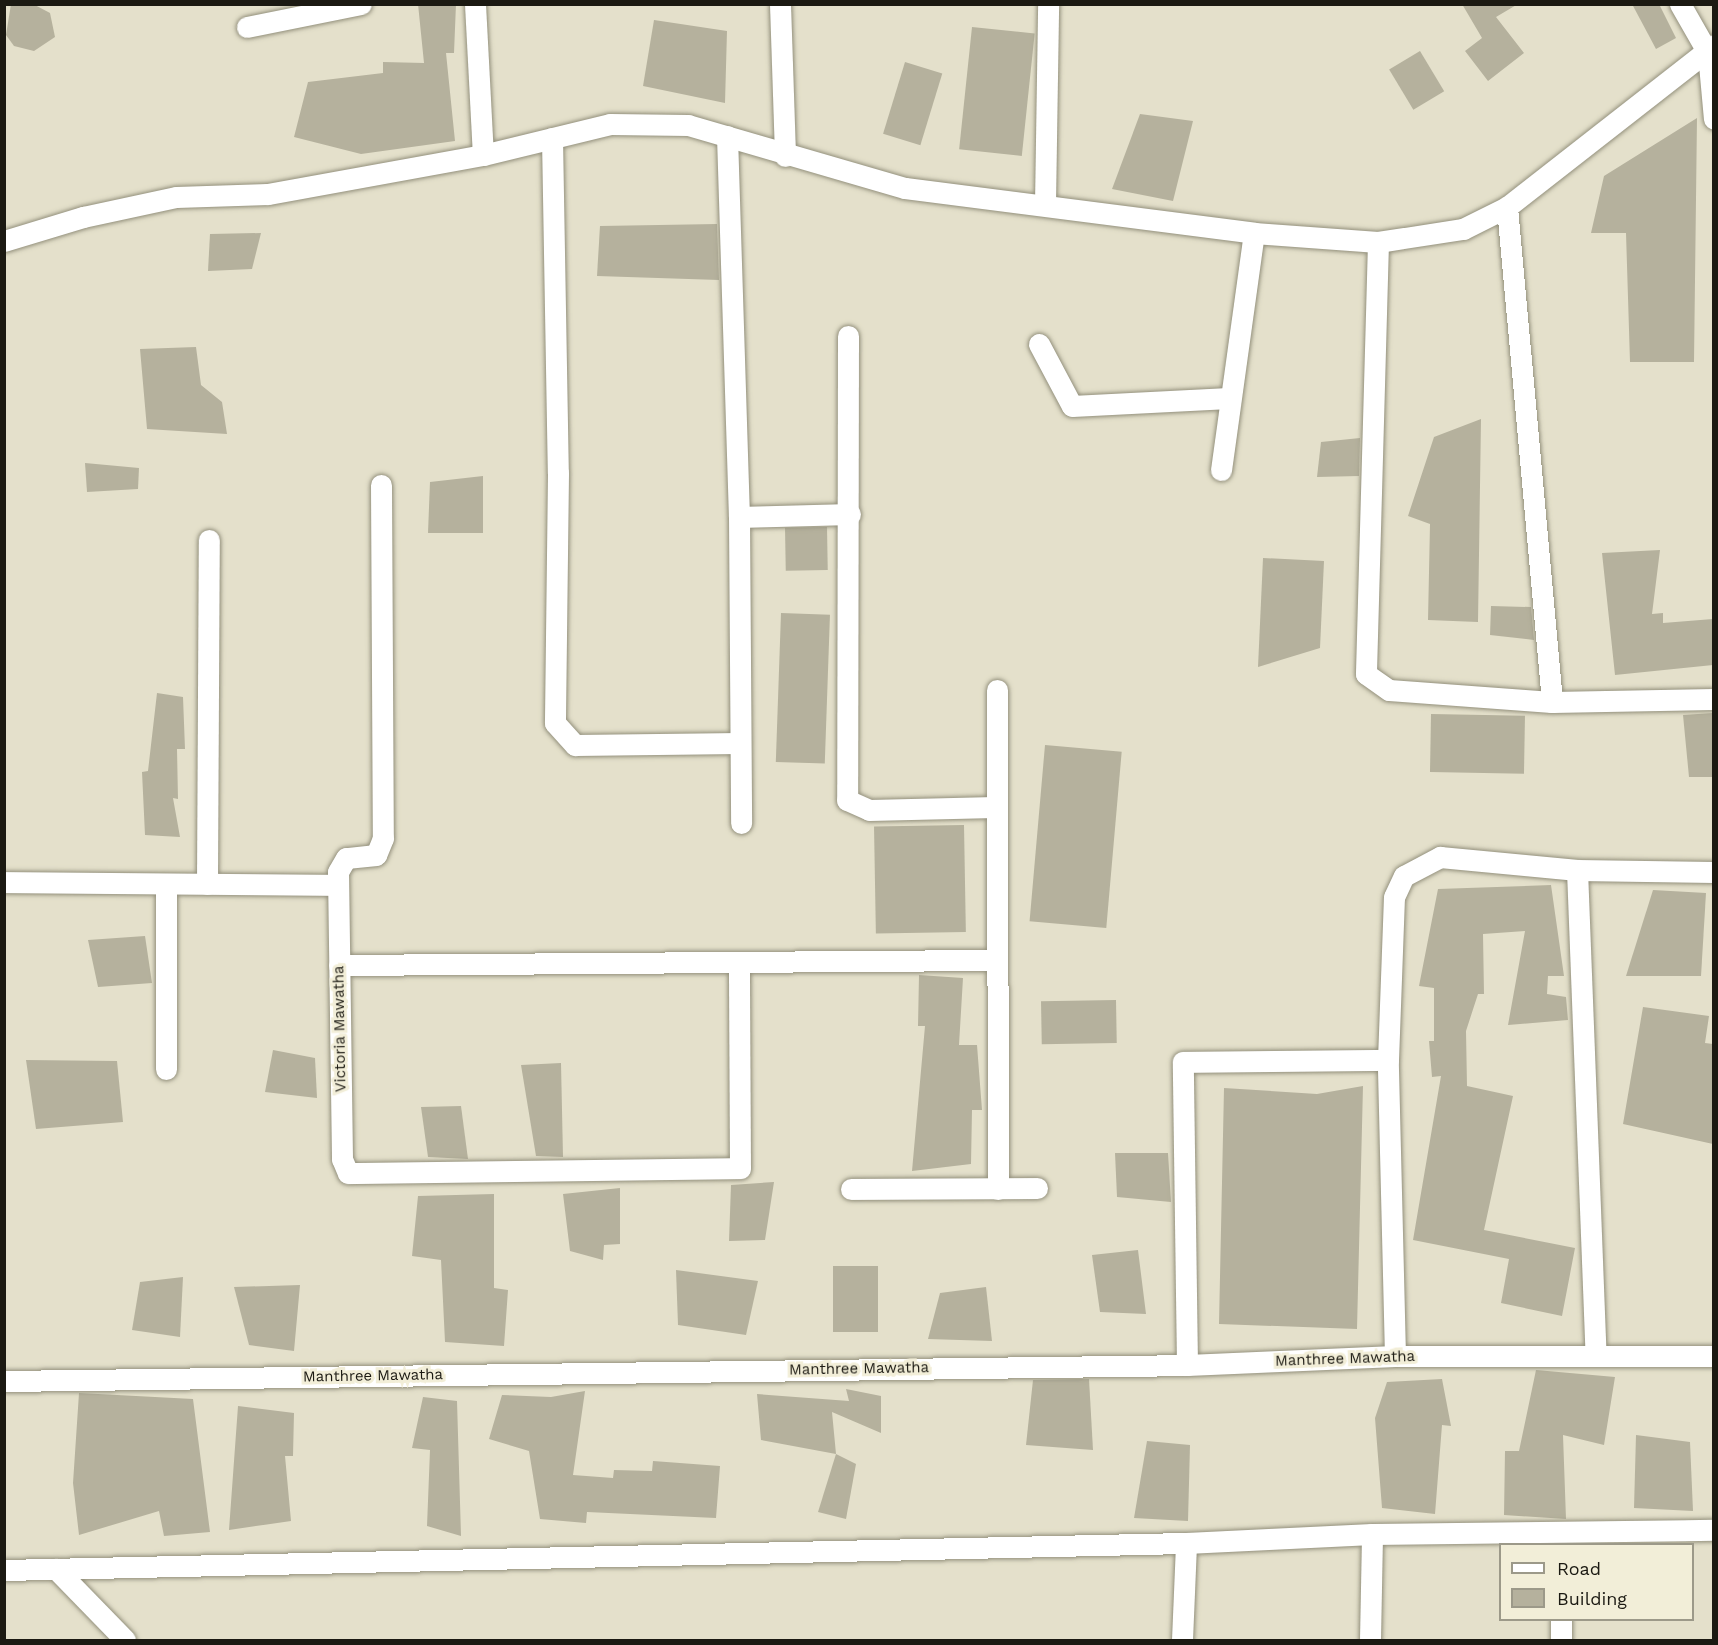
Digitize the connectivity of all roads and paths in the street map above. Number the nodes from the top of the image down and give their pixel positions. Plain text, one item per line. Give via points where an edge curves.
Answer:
1 (361, 4) edge
2 (476, 4) edge
3 (780, 4) edge
4 (1048, 4) edge
5 (1680, 4) edge
6 (247, 27) dead end
7 (1711, 49) edge
8 (1713, 119) edge
9 (727, 136) junction
10 (552, 138) junction
11 (483, 155) junction
12 (785, 156) junction
13 (1045, 204) junction
14 (1507, 207) junction
15 (1254, 233) junction
16 (4, 242) edge
17 (1378, 242) junction
18 (848, 336) dead end
19 (1038, 344) dead end
20 (1229, 398) junction
21 (1221, 470) dead end
22 (381, 485) dead end
23 (850, 514) junction
24 (739, 517) junction
25 (209, 540) dead end
26 (997, 690) dead end
27 (1713, 699) edge
28 (1552, 702) junction
29 (740, 743) junction
30 (995, 807) junction
31 (741, 823) dead end
32 (1577, 870) junction
33 (1713, 872) edge
34 (4, 882) edge
35 (207, 884) junction
36 (166, 885) junction
37 (338, 885) junction
38 (997, 960) junction
39 (739, 963) junction
40 (339, 965) junction
41 (1388, 1060) junction
42 (166, 1069) dead end
43 (998, 1188) junction
44 (1037, 1188) dead end
45 (851, 1189) dead end
46 (1596, 1354) junction
47 (1395, 1356) junction
48 (1713, 1356) edge
49 (1187, 1365) junction
50 (4, 1381) edge
51 (1713, 1530) edge
52 (1372, 1534) junction
53 (1562, 1539) edge
54 (1186, 1543) junction
55 (56, 1569) junction
56 (4, 1570) edge
57 (1561, 1621) edge
58 (125, 1641) edge
59 (1182, 1641) edge
60 (1370, 1641) edge
61 (1561, 1641) edge

1 - 6 street
2 - 11 street
3 - 12 street
4 - 13 street
5 - 7 street
7 - 8 street
7 - 14 street
9 - 10 street via 688,125 610,124
9 - 12 street
9 - 24 street
10 - 11 street
10 - 29 street via 558,473 555,723 575,745
11 - 16 street via 268,194 176,197 83,217
12 - 13 street via 905,188
13 - 15 street
14 - 17 street via 1463,229
14 - 28 street
15 - 17 street
15 - 20 street
17 - 28 street via 1366,674 1389,690
18 - 23 street
19 - 20 street via 1072,406
20 - 21 street
22 - 37 street, Victoria Mawatha via 383,838 376,855 346,858 338,872
23 - 24 street
23 - 30 street via 847,800 869,810
24 - 29 street
25 - 35 street
26 - 30 street
27 - 28 street
29 - 31 street
30 - 38 street
32 - 33 street
32 - 41 street via 1440,857 1404,876 1394,897
32 - 46 street
34 - 36 street
35 - 36 street
35 - 37 street
36 - 42 street
37 - 40 street, Victoria Mawatha
38 - 39 street
38 - 43 street
39 - 40 street
39 - 40 street, Victoria Mawatha via 740,1168 348,1173 342,1159
41 - 47 street
41 - 49 street via 1182,1062
43 - 44 street
43 - 45 street
46 - 47 street, Manthree Mawatha
46 - 48 street, Manthree Mawatha
47 - 49 street, Manthree Mawatha
49 - 50 street, Manthree Mawatha
51 - 53 street
52 - 53 street
52 - 54 street
52 - 60 street
54 - 55 street
54 - 59 street
55 - 56 street
55 - 58 street
57 - 61 street

